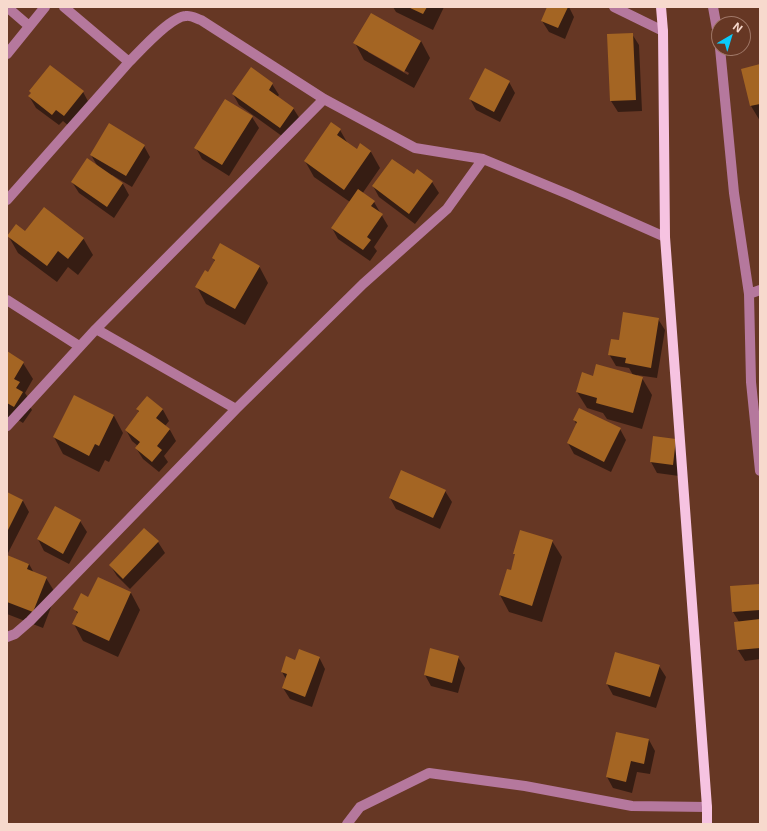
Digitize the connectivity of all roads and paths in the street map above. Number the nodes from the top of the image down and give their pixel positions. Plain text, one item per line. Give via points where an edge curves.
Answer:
1 (7, 7) edge
2 (45, 7) edge
3 (64, 7) edge
4 (614, 7) edge
5 (661, 7) edge
6 (29, 26) junction
7 (663, 31) junction
8 (7, 54) edge
9 (721, 56) edge
10 (129, 62) junction
11 (324, 99) junction
12 (483, 159) junction
13 (7, 200) edge
14 (665, 237) junction
15 (760, 290) edge
16 (749, 294) junction
17 (7, 300) edge
18 (96, 329) junction
19 (79, 346) junction
20 (236, 409) junction
21 (7, 426) edge
22 (760, 471) edge
23 (7, 637) edge
24 (707, 807) junction
25 (348, 824) edge
26 (707, 824) edge

1 - 6 street
2 - 6 street
3 - 10 street
4 - 7 street
5 - 7 main road
6 - 8 street
7 - 14 main road
9 - 16 street via 734,194
10 - 11 street via 164,27 186,16 201,20
10 - 13 street
11 - 12 street via 415,148
11 - 18 street
12 - 14 street
12 - 20 street via 447,209 363,284
14 - 24 main road
15 - 16 street
16 - 22 street via 751,382
17 - 19 street
18 - 19 street
18 - 20 street
19 - 21 street
20 - 23 street via 30,621 15,634
24 - 25 street via 632,806 525,786 429,773 360,807
24 - 26 main road

